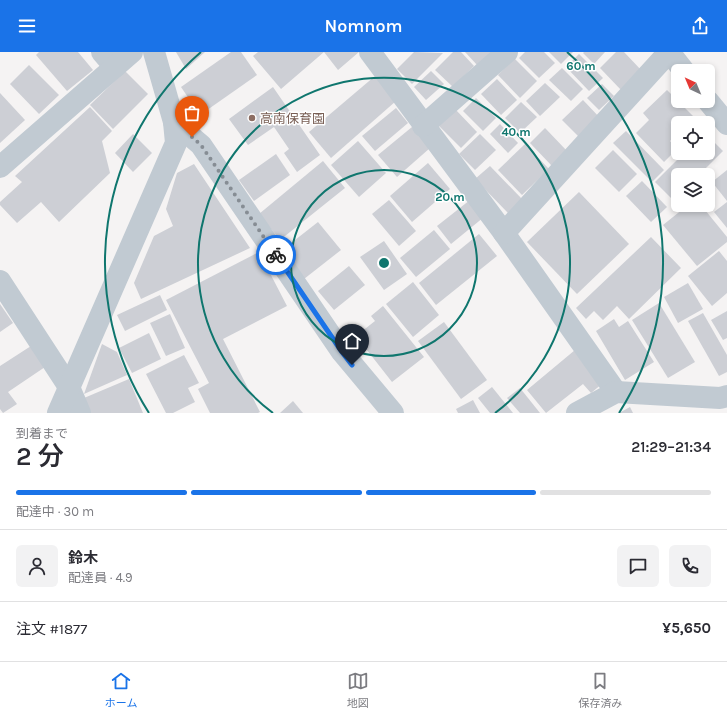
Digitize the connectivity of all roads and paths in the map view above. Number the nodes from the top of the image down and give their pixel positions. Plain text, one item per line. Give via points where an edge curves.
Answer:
1 (132, 52) edge
2 (154, 52) edge
3 (370, 52) edge
4 (507, 52) edge
5 (669, 52) edge
6 (108, 60) edge
7 (678, 64) edge
8 (714, 108) edge
9 (174, 122) junction
10 (727, 124) edge
11 (423, 126) junction
12 (0, 167) edge
13 (504, 233) junction
14 (0, 281) edge
15 (69, 387) junction
16 (616, 392) junction
17 (725, 402) edge
18 (58, 413) edge
19 (80, 413) edge
20 (393, 413) edge
21 (577, 413) edge

1 - 6 street
2 - 9 street
3 - 11 street
4 - 11 street
5 - 7 street
5 - 13 street
6 - 12 street
8 - 10 street
9 - 15 street via 176,143
9 - 20 street via 201,145 342,352
11 - 13 street
13 - 16 street
14 - 15 street
15 - 18 street
15 - 19 street
16 - 17 street
16 - 21 street

